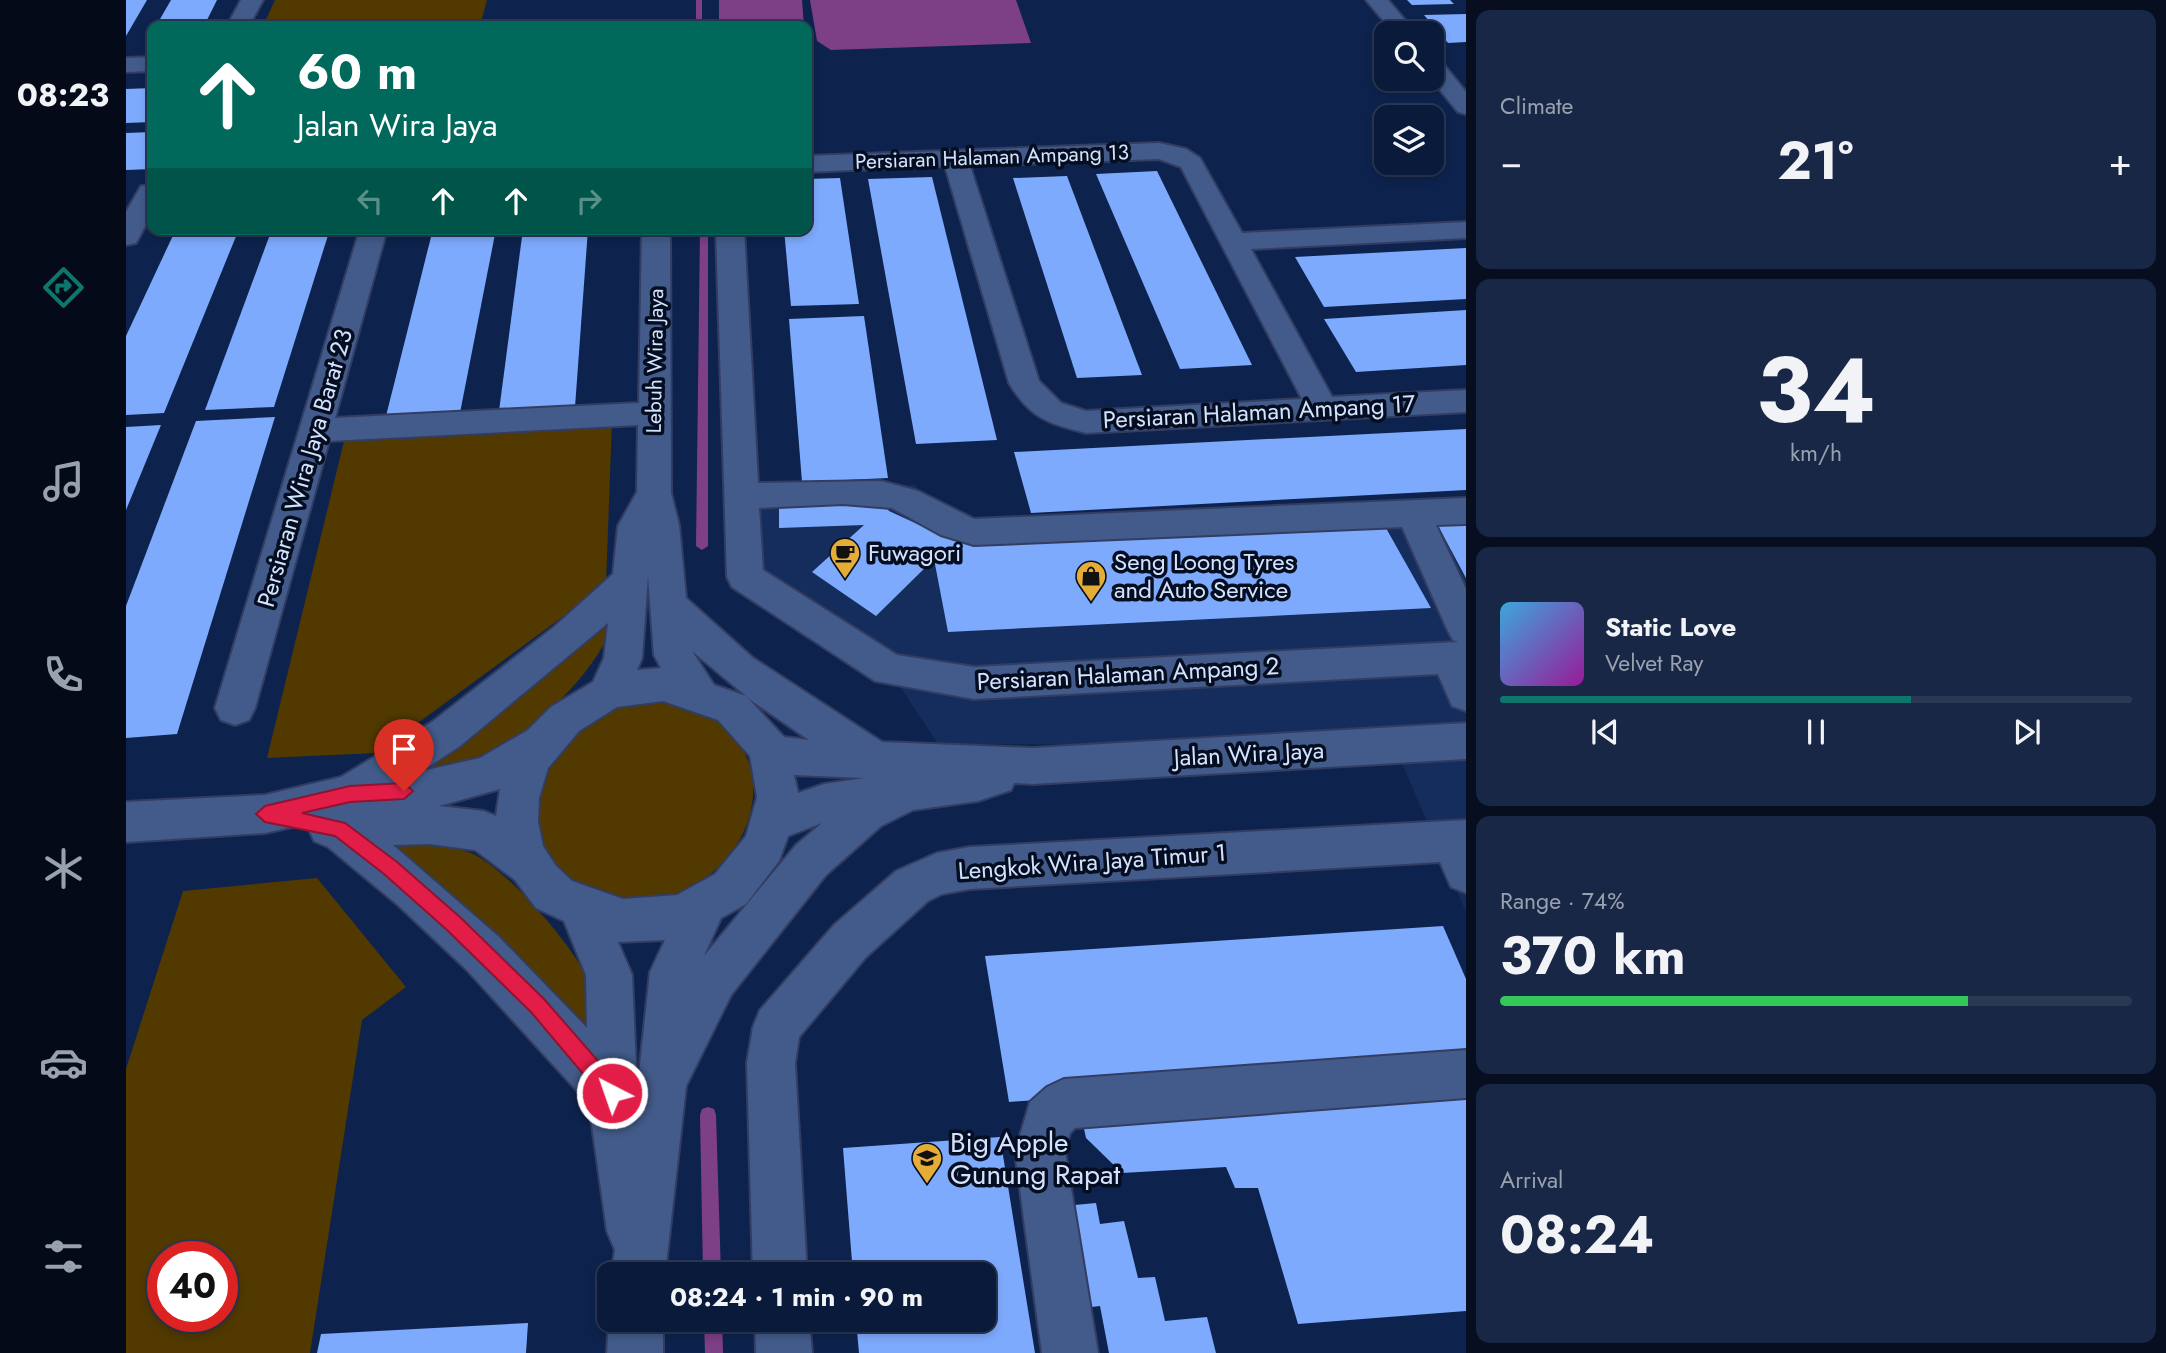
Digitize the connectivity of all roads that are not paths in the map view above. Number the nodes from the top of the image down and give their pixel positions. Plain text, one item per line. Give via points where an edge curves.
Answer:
1 (252, 0) edge
2 (1377, 0) edge
3 (241, 21) edge
4 (1395, 21) edge
5 (147, 64) edge
6 (126, 65) edge
7 (1444, 80) edge
8 (1466, 107) edge
9 (955, 159) junction
10 (812, 164) edge
11 (143, 192) edge
12 (1466, 230) edge
13 (372, 235) edge
14 (656, 235) edge
15 (730, 235) edge
16 (126, 237) edge
17 (1236, 242) junction
18 (1466, 401) edge
19 (1323, 409) junction
20 (654, 413) junction
21 (316, 430) junction
22 (653, 493) junction
23 (744, 496) junction
24 (1466, 511) edge
25 (1413, 513) junction
26 (630, 580) junction
27 (667, 602) junction
28 (1460, 648) edge
29 (697, 690) junction
30 (607, 694) junction
31 (1466, 694) edge
32 (235, 708) dead end
33 (1466, 741) edge
34 (539, 744) junction
35 (771, 754) junction
36 (876, 760) junction
37 (1033, 766) junction
38 (907, 792) junction
39 (344, 812) junction
40 (776, 821) junction
41 (126, 822) edge
42 (1461, 851) edge
43 (528, 864) junction
44 (703, 909) junction
45 (583, 913) junction
46 (1466, 1074) edge
47 (664, 1079) junction
48 (612, 1093) junction
49 (637, 1262) edge
50 (639, 1262) edge
51 (779, 1262) edge
52 (636, 1332) edge
53 (783, 1332) edge
54 (635, 1353) edge
55 (784, 1353) edge
56 (1070, 1353) edge

1 - 3 street
2 - 4 street
5 - 6 street
7 - 8 street
9 - 10 street, Persiaran Halaman Ampang 13
9 - 17 street, Persiaran Halaman Ampang 13 via 1177,154 1191,163
9 - 19 street, Persiaran Halaman Ampang 17 via 1024,383 1037,403 1054,414 1086,422
11 - 16 street
12 - 17 street
13 - 21 street, Persiaran Wira Jaya Barat 23
14 - 20 street, Lebuh Wira Jaya
15 - 23 street, Persiaran Halaman Ampang 2
17 - 19 street
18 - 19 street, Persiaran Halaman Ampang 17
20 - 21 street
20 - 22 street, Lebuh Wira Jaya
21 - 32 street, Persiaran Wira Jaya Barat 23
22 - 26 street, Lebuh Wira Jaya via 635,526
22 - 27 street, Lebuh Wira Jaya via 662,525
23 - 25 street via 898,496 956,530 974,532
23 - 28 street, Persiaran Halaman Ampang 2 via 745,577 889,670 974,683
24 - 25 street
25 - 28 street
26 - 30 street, Lebuh Wira Jaya via 623,658
26 - 39 street via 567,638
27 - 29 street, Lebuh Wira Jaya via 673,655
27 - 36 street via 738,671
28 - 31 street
29 - 30 street via 663,684
29 - 35 street via 737,711 754,726
30 - 34 street via 581,706
33 - 37 street, Jalan Wira Jaya
34 - 39 street via 489,774
34 - 43 street via 517,796 517,831
35 - 36 street, Jalan Wira Jaya via 825,761
35 - 40 street via 779,786
36 - 37 street, Jalan Wira Jaya via 975,760
37 - 38 street, Jalan Wira Jaya via 978,782
38 - 40 street, Jalan Wira Jaya via 824,803
38 - 47 street via 866,812 811,860 715,979
39 - 41 street
39 - 43 street via 484,831
39 - 48 street via 390,868 537,1005
40 - 44 street via 761,856 736,885
42 - 51 street, Lengkok Wira Jaya Timur 1 via 970,868 936,874 912,886 850,940 777,1027 771,1063
43 - 45 street via 551,893
44 - 45 street via 663,921 622,923
44 - 47 street via 673,972
45 - 48 street via 610,975
46 - 56 street via 1064,1104 1048,1120 1040,1152
47 - 50 street
48 - 49 street
52 - 54 street
53 - 55 street

